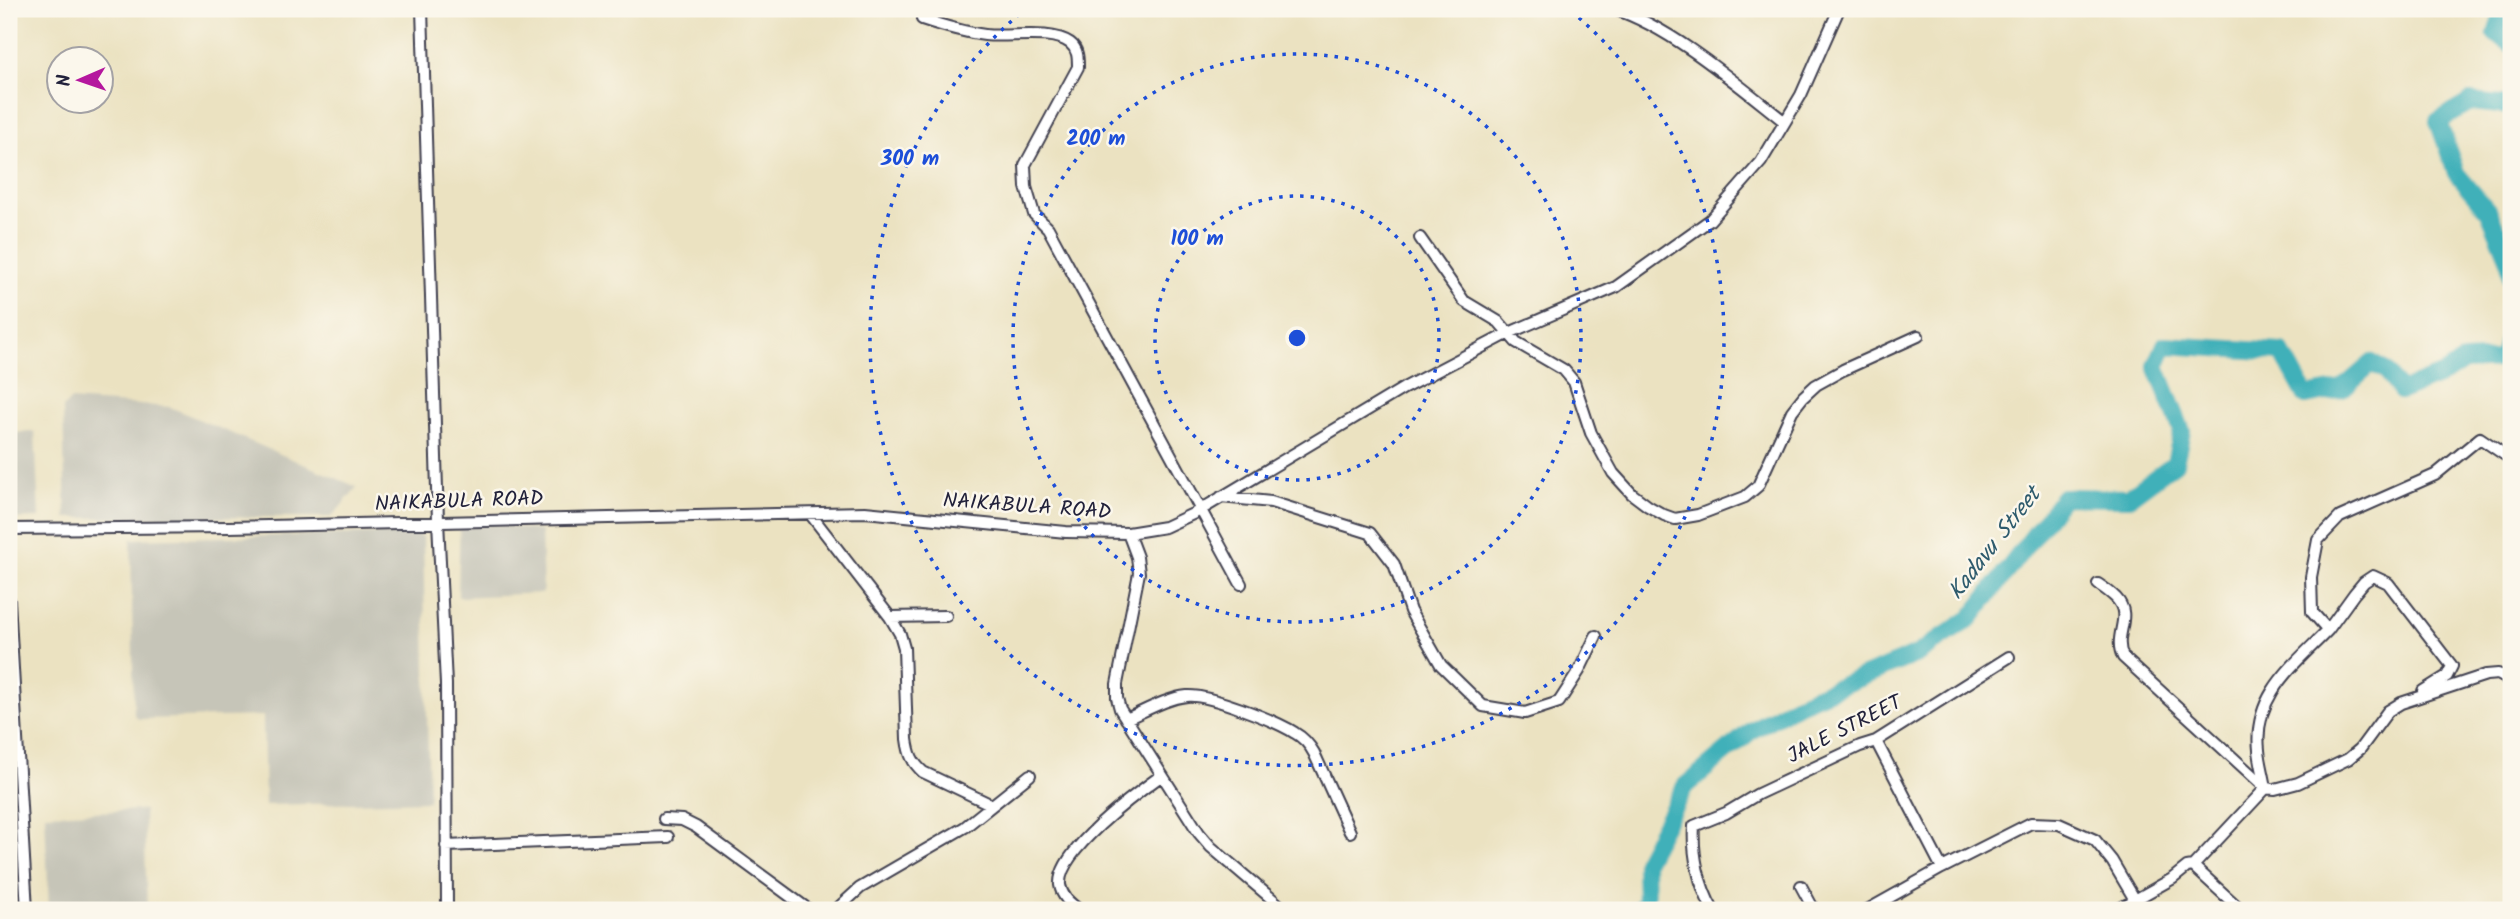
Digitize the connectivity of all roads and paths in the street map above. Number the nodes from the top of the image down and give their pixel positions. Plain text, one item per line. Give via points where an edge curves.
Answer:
1 (422, 9) edge
2 (1614, 9) edge
3 (1839, 9) edge
4 (922, 19) dead end
5 (1785, 122) junction
6 (1420, 238) dead end
7 (1509, 333) junction
8 (1918, 336) dead end
9 (2511, 458) edge
10 (1221, 497) junction
11 (1200, 510) junction
12 (811, 515) junction
13 (438, 521) junction
14 (9, 529) edge
15 (1128, 533) junction
16 (1241, 584) dead end
17 (2098, 584) dead end
18 (9, 600) edge
19 (946, 616) dead end
20 (890, 617) junction
21 (2328, 631) junction
22 (1596, 636) dead end
23 (2009, 657) dead end
24 (2511, 681) edge
25 (2401, 703) junction
26 (1126, 719) junction
27 (1876, 741) junction
28 (1030, 775) dead end
29 (1161, 775) junction
30 (2262, 792) junction
31 (992, 805) junction
32 (664, 819) dead end
33 (1350, 832) dead end
34 (668, 837) dead end
35 (446, 846) junction
36 (2193, 866) junction
37 (1942, 868) junction
38 (1801, 886) dead end
39 (2135, 900) junction
40 (27, 910) edge
41 (447, 910) edge
42 (809, 910) edge
43 (836, 910) edge
44 (1079, 910) edge
45 (1284, 910) edge
46 (1713, 910) edge
47 (1814, 910) edge
48 (1867, 910) edge
49 (2118, 910) edge
50 (2241, 910) edge

1 - 13 street
2 - 5 street via 1660,31
3 - 5 street, NAIKABULA ROAD
4 - 11 street via 986,35 1053,36 1071,43 1078,54 1078,68 1025,165 1026,187 1034,214 1048,228
5 - 7 street, NAIKABULA ROAD via 1761,162 1710,220 1616,287
6 - 7 street via 1464,301
7 - 8 street via 1516,342 1564,370 1574,382 1591,433 1613,473 1648,506 1675,519 1745,497 1758,486 1792,411 1816,385
7 - 10 street, NAIKABULA ROAD via 1404,388
9 - 21 street via 2480,438 2435,475 2340,517 2318,540 2311,577 2312,612
10 - 11 street, NAIKABULA ROAD
10 - 22 street via 1271,502 1370,533 1394,564 1410,611 1441,665 1483,706 1525,713 1559,702
11 - 15 street, NAIKABULA ROAD via 1165,527
11 - 16 street
12 - 13 street, NAIKABULA ROAD
12 - 15 street, NAIKABULA ROAD via 865,512 1066,532
12 - 20 street
13 - 14 street, NAIKABULA ROAD
13 - 35 street via 446,684
15 - 26 street via 1139,573 1117,684
17 - 30 street via 2118,600 2124,613 2118,648 2123,657
18 - 40 street
19 - 20 street
20 - 31 street via 904,648 909,754 923,772
21 - 25 street via 2364,582 2373,576 2388,583 2452,666 2447,676
21 - 30 street via 2268,695 2260,719
23 - 27 street, JALE STREET
24 - 25 street via 2498,674 2486,675
25 - 30 street via 2388,711 2348,759 2298,783
26 - 29 street
26 - 33 street via 1168,701 1200,696 1294,732 1314,752
27 - 37 street
27 - 46 street, JALE STREET via 1694,826 1693,845 1704,896
28 - 31 street
29 - 44 street via 1112,812 1064,866 1061,890
29 - 45 street via 1211,847
30 - 36 street
31 - 43 street via 965,827 860,888
32 - 42 street via 696,827
34 - 35 street
35 - 41 street
36 - 39 street
36 - 50 street
37 - 39 street via 2031,823 2059,824 2095,840
37 - 48 street
38 - 47 street
39 - 49 street

